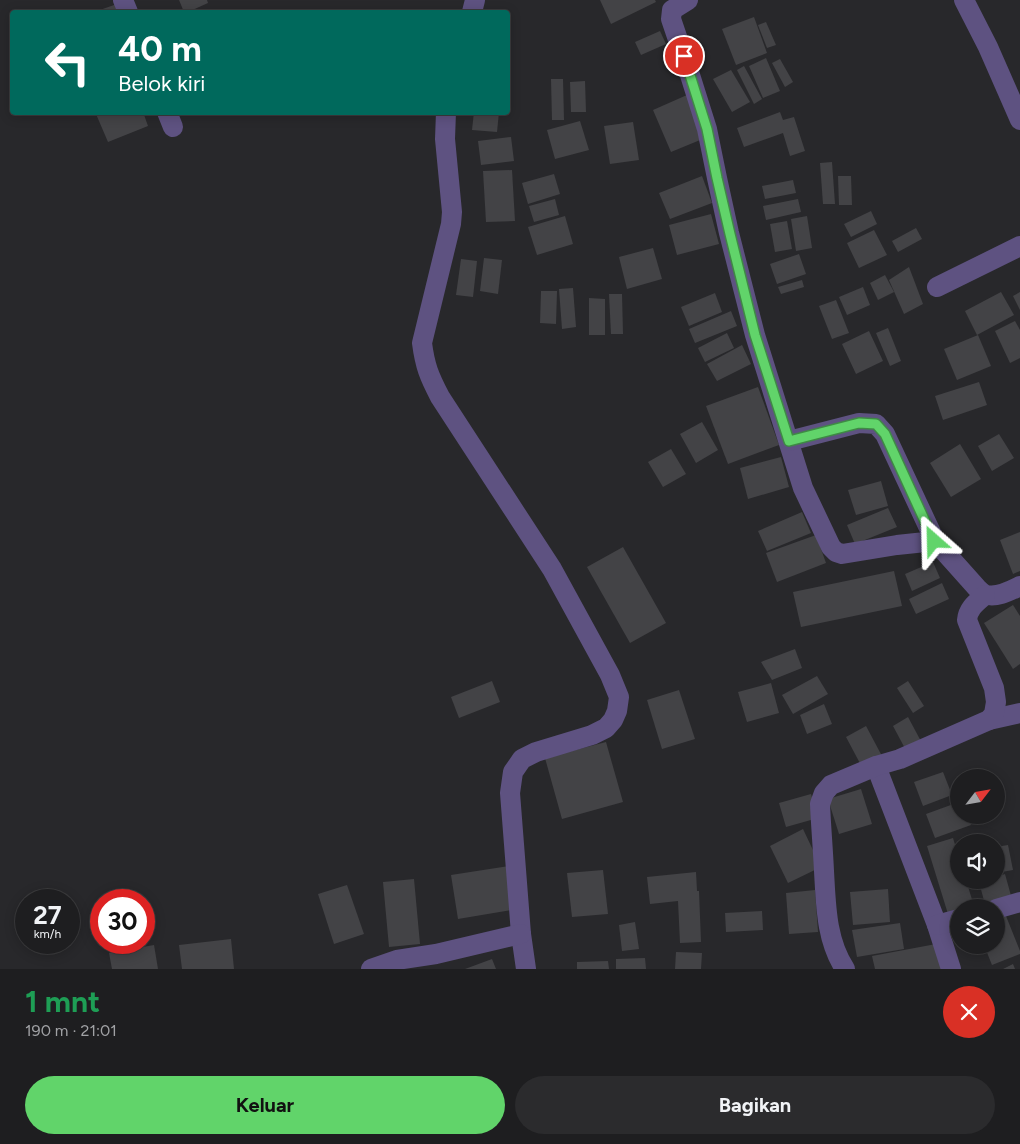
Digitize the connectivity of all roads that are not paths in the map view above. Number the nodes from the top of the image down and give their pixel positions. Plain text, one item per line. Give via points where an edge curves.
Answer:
1 (688, 0) edge
2 (964, 0) edge
3 (446, 115) edge
4 (1020, 120) edge
5 (1020, 246) edge
6 (937, 287) dead end
7 (789, 441) junction
8 (934, 541) junction
9 (1020, 586) edge
10 (985, 594) junction
11 (1020, 713) edge
12 (989, 720) junction
13 (876, 766) junction
14 (1020, 902) edge
15 (1005, 906) edge
16 (950, 921) edge
17 (937, 925) junction
18 (521, 934) junction
19 (372, 969) edge
20 (526, 969) edge
21 (845, 969) edge
22 (951, 969) edge

1 - 7 street via 672,10 671,19 707,129 755,335
2 - 4 street
3 - 18 street via 451,224 422,343 424,359 440,397 552,569 619,697 618,711 606,728 536,752 522,760 513,772 510,793
5 - 6 street
7 - 8 street via 859,423 876,424 885,434
7 - 8 street via 803,488 836,552 842,554
8 - 10 street
9 - 10 street via 996,595
10 - 12 street via 972,606 967,620 994,688 996,702
11 - 12 street
12 - 13 street via 900,759
13 - 17 street
13 - 21 street via 831,785 820,804 829,929
14 - 15 street
16 - 17 street
17 - 22 street
18 - 19 street via 397,960
18 - 20 street

